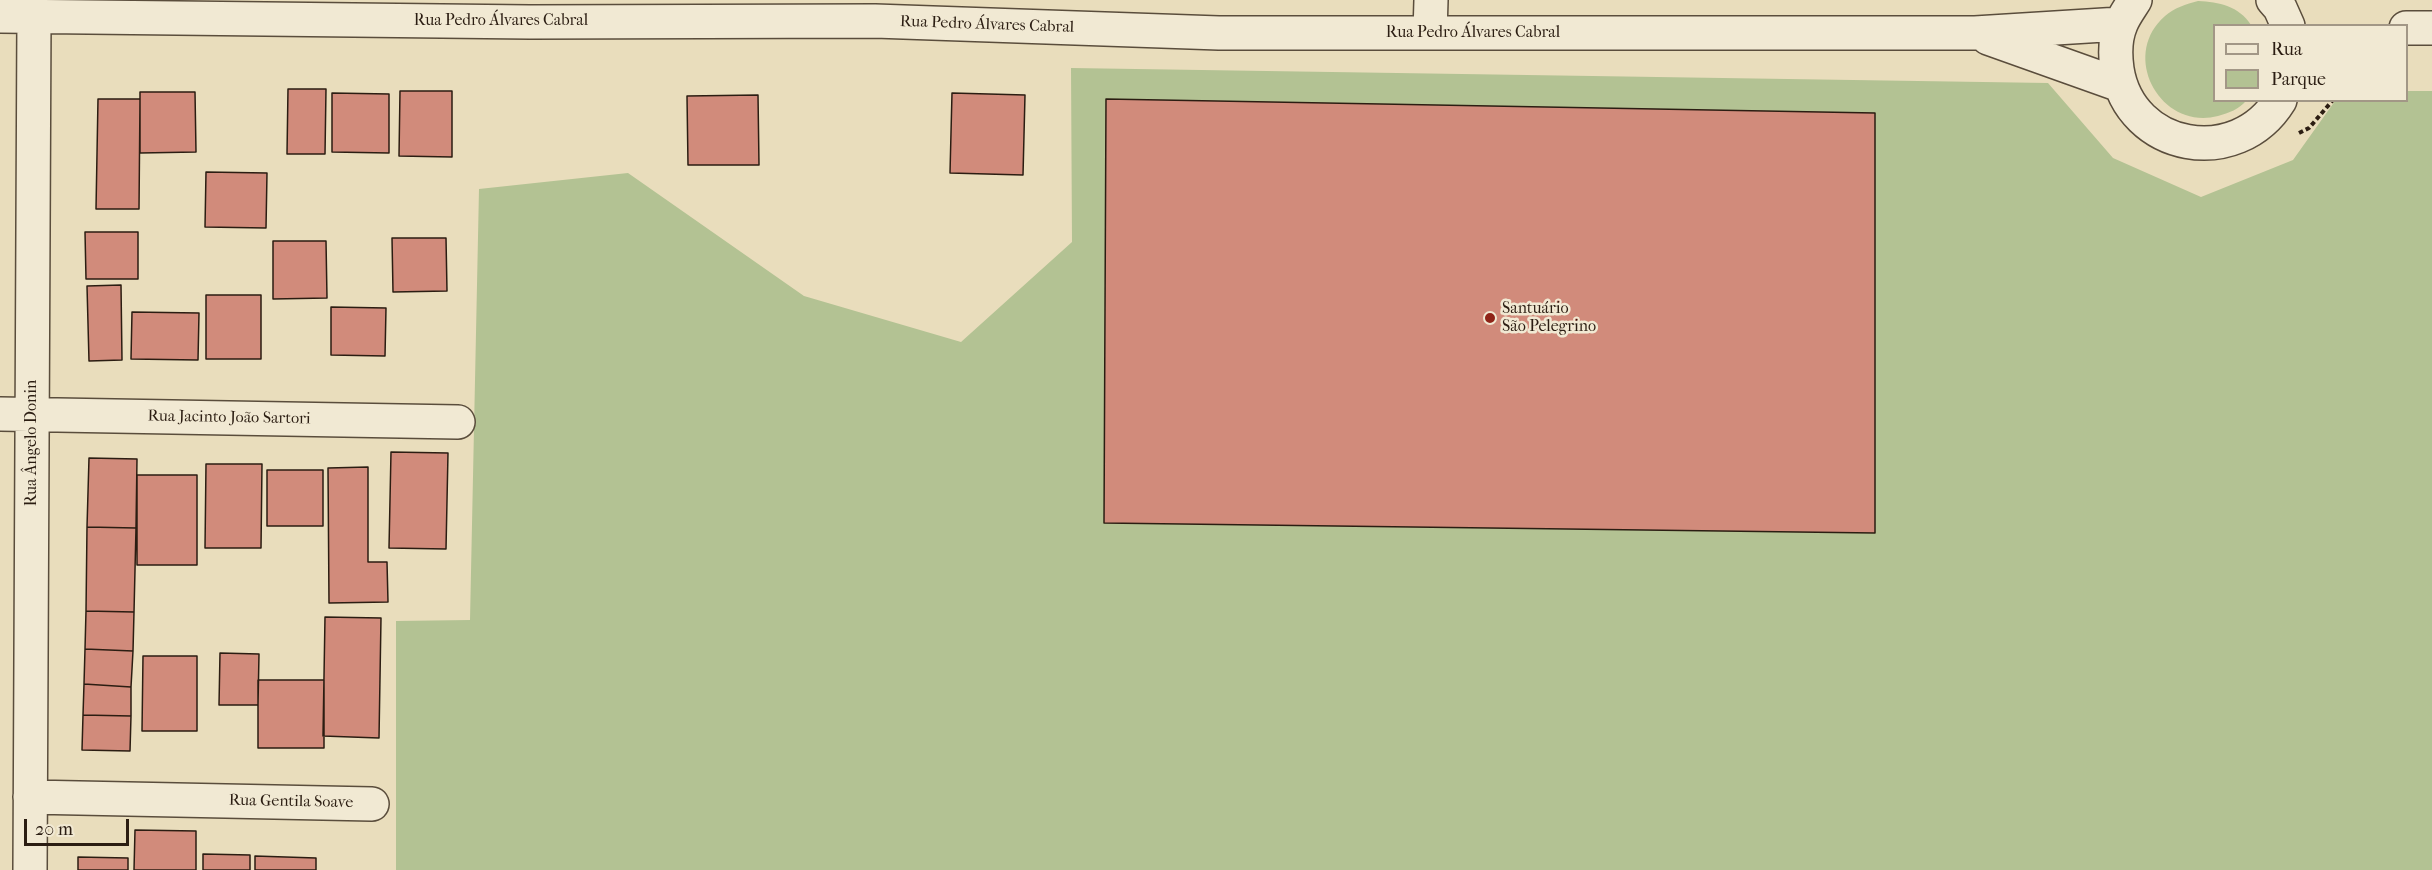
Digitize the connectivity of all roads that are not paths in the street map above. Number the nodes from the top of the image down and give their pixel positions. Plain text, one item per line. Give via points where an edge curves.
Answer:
1 (1431, 0) edge
2 (2273, 0) edge
3 (224, 9) edge
4 (869, 10) edge
5 (2128, 12) edge
6 (34, 15) junction
7 (0, 16) edge
8 (2287, 24) edge
9 (1430, 33) junction
10 (1975, 33) junction
11 (2120, 85) junction
12 (2279, 102) edge
13 (0, 414) edge
14 (32, 414) junction
15 (458, 422) dead end
16 (30, 796) junction
17 (372, 804) dead end
18 (30, 870) edge

1 - 9 street
2 - 8 street
3 - 4 street, Rua Pedro Álvares Cabral via 530,22
3 - 6 street, Rua Pedro Álvares Cabral
4 - 9 street, Rua Pedro Álvares Cabral via 1219,33
5 - 10 street, Rua Pedro Álvares Cabral
5 - 11 street via 2115,54
6 - 7 street, Rua Pedro Álvares Cabral
6 - 14 street, Rua Ângelo Donin
9 - 10 street, Rua Pedro Álvares Cabral
10 - 11 street, Rua Pedro Álvares Cabral
11 - 12 street via 2135,111 2158,131 2187,142 2217,144 2247,134 2271,115
13 - 14 street, Rua Jacinto João Sartori
14 - 15 street, Rua Jacinto João Sartori
14 - 16 street, Rua Ângelo Donin
16 - 17 street, Rua Gentila Soave
16 - 18 street, Rua Ângelo Donin

